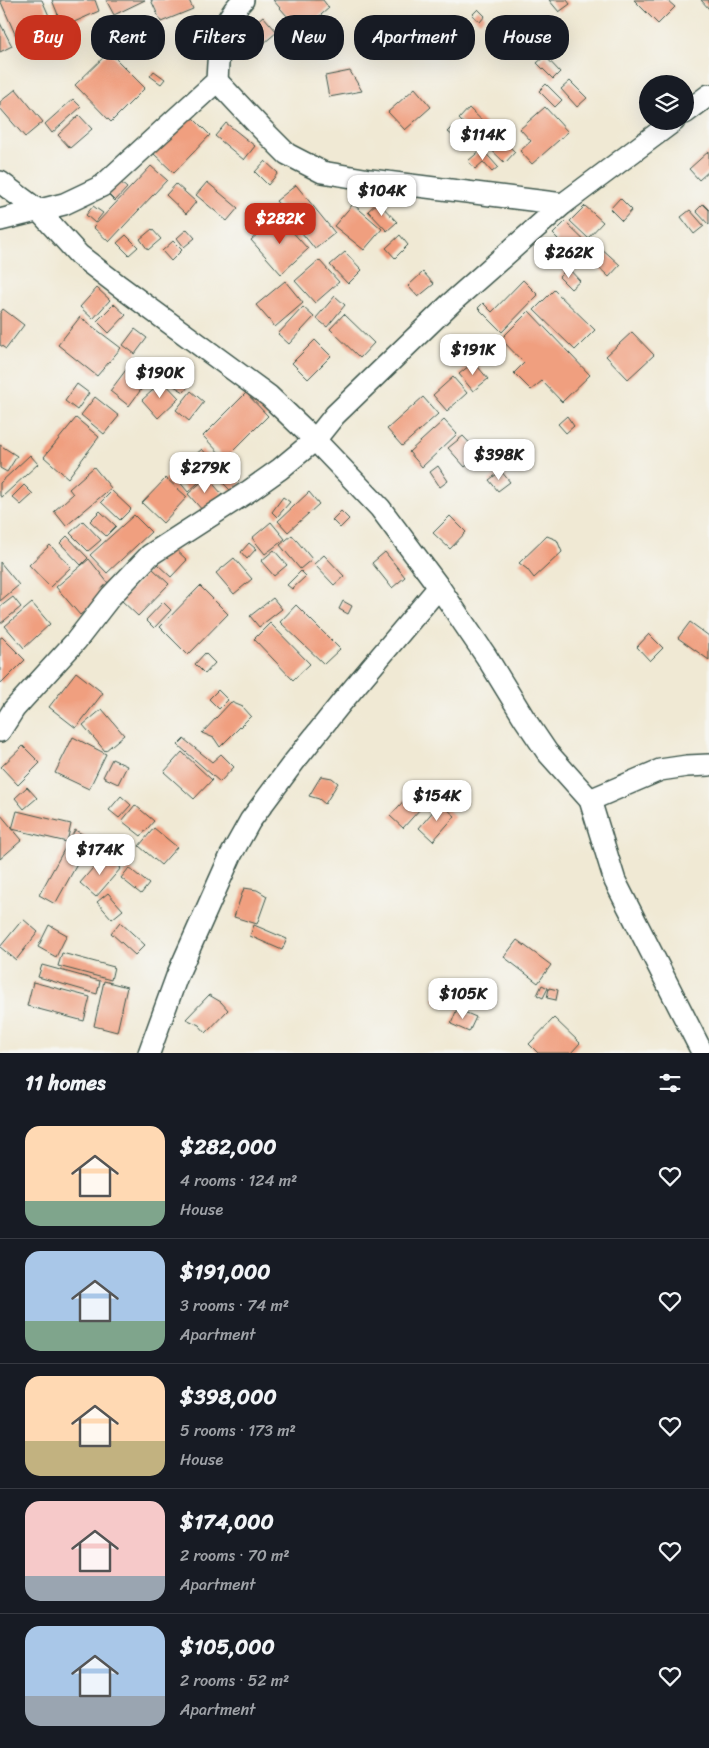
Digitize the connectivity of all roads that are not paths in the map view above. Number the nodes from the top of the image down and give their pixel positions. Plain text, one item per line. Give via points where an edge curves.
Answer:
1 (243, 0) edge
2 (217, 81) junction
3 (709, 95) edge
4 (694, 106) edge
5 (662, 130) edge
6 (0, 182) edge
7 (563, 204) junction
8 (39, 211) junction
9 (0, 220) edge
10 (315, 440) junction
11 (439, 587) junction
12 (0, 731) edge
13 (709, 765) edge
14 (590, 800) junction
15 (709, 1028) edge
16 (699, 1051) edge
17 (149, 1053) edge

1 - 2 street via 230,13 224,29 219,47
2 - 7 street via 287,154 322,172
2 - 8 street via 102,186 64,204
3 - 4 street
5 - 7 street
6 - 8 street
7 - 10 street via 451,304 335,415
8 - 9 street
8 - 10 street via 79,255 269,396
10 - 11 street via 380,508
10 - 12 street via 249,491 150,555 14,709
11 - 14 street via 547,752
11 - 17 street via 342,702 250,821 231,855 177,976
13 - 14 street via 660,770
14 - 16 street via 615,881
15 - 16 street

